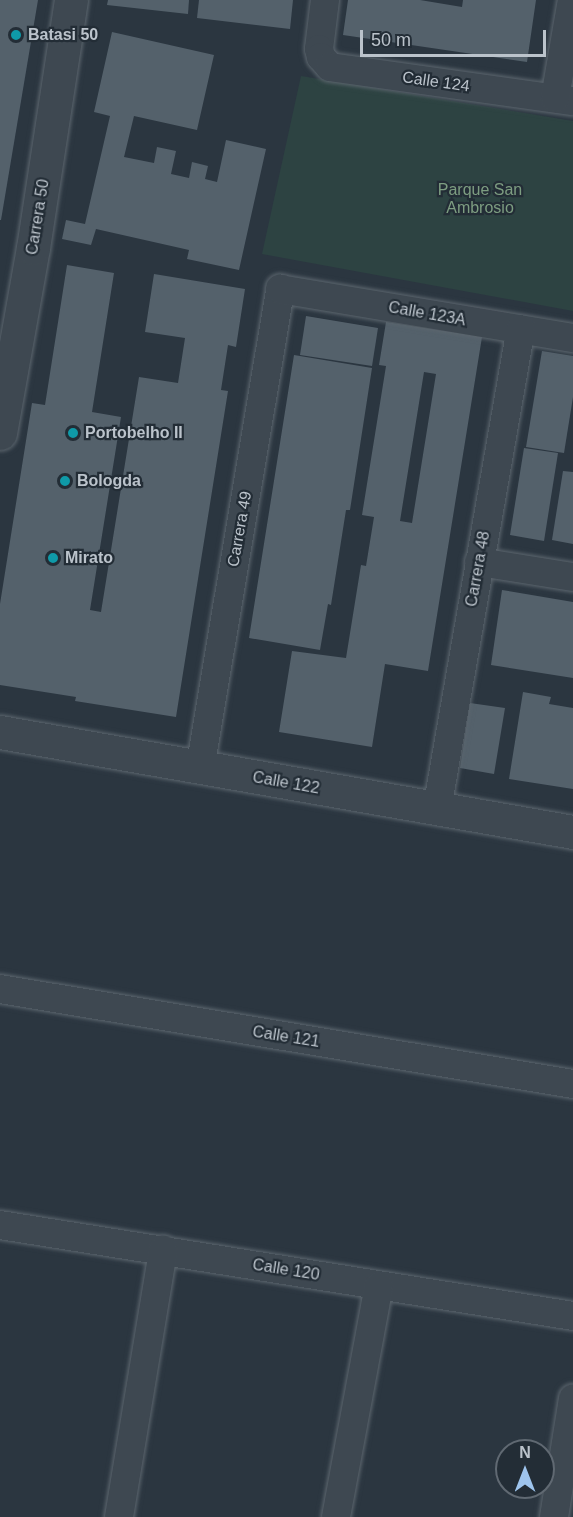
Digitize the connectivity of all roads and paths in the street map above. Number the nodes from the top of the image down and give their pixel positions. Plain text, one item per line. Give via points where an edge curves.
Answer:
1 (71, 0) edge
2 (325, 0) edge
3 (572, 0) edge
4 (564, 100) edge
5 (280, 289) joint
6 (521, 329) junction
7 (573, 338) edge
8 (0, 433) edge
9 (479, 562) junction
10 (573, 577) edge
11 (0, 732) edge
12 (200, 769) junction
13 (437, 809) junction
14 (573, 832) edge
15 (0, 989) edge
16 (573, 1084) edge
17 (0, 1225) edge
18 (163, 1250) junction
19 (380, 1286) junction
20 (573, 1316) edge
21 (573, 1400) edge
22 (119, 1517) edge
23 (336, 1517) edge
24 (554, 1517) edge

1 - 8 street, Carrera 50
2 - 4 street, Calle 124 via 318,39 321,57 330,67
3 - 4 street
5 - 6 street, Calle 123A
5 - 12 street, Carrera 49
6 - 7 street, Calle 123A
6 - 9 street, Carrera 48
9 - 10 street
9 - 13 street, Carrera 48
11 - 12 street, Calle 122
12 - 13 street, Calle 122
13 - 14 street, Calle 122
15 - 16 street, Calle 121
17 - 18 street, Calle 120
18 - 19 street, Calle 120
18 - 22 street
19 - 20 street, Calle 120
19 - 23 street
21 - 24 street

